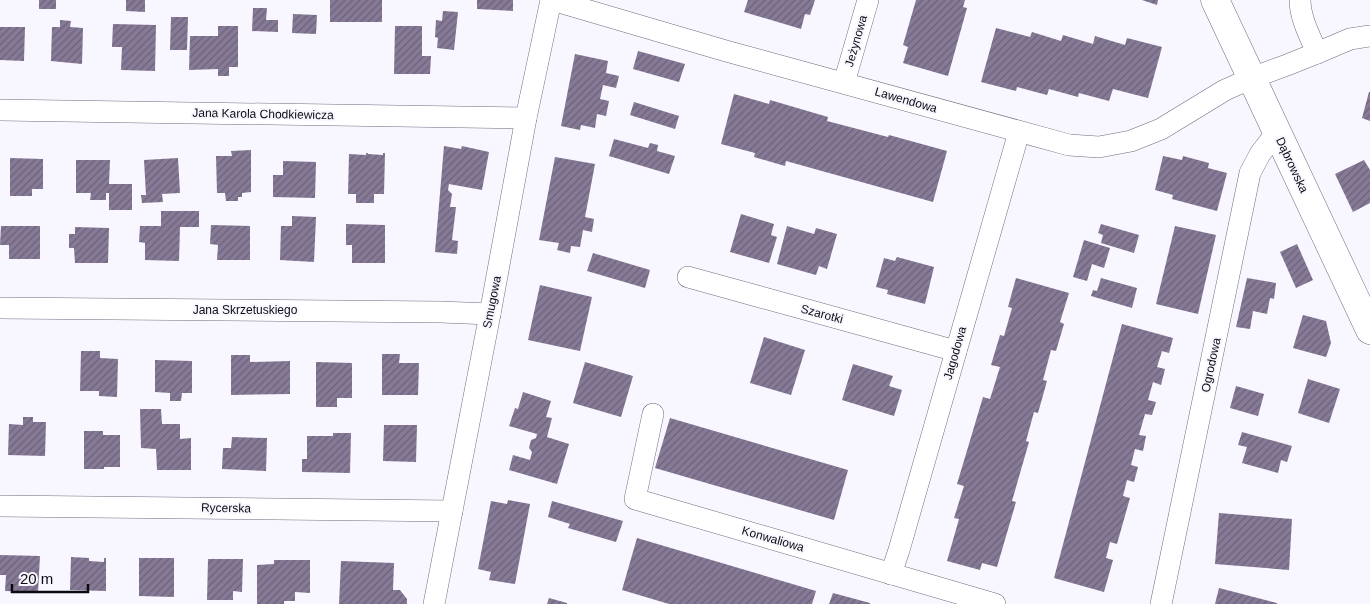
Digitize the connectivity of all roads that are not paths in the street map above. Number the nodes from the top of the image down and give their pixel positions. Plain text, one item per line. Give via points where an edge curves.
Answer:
1 (552, 0) edge
2 (868, 0) edge
3 (1216, 0) edge
4 (1300, 0) edge
5 (1370, 36) edge
6 (1317, 53) junction
7 (1252, 78) junction
8 (844, 83) junction
9 (0, 110) edge
10 (526, 118) junction
11 (1019, 132) junction
12 (1277, 132) junction
13 (688, 277) dead end
14 (0, 308) edge
15 (490, 314) junction
16 (1370, 330) edge
17 (956, 351) junction
18 (653, 414) dead end
19 (0, 506) edge
20 (452, 511) junction
21 (891, 574) junction
22 (434, 604) edge
23 (995, 604) edge
24 (1161, 604) edge

1 - 8 street, Lawendowa
1 - 10 street, Smugowa
2 - 8 street, Jeżynowa
3 - 7 street, Dąbrowska
4 - 6 street via 1306,28
5 - 6 street via 1350,39
6 - 7 street
7 - 11 street, Lawendowa via 1225,90 1161,129 1131,141 1099,146 1069,145
7 - 12 street, Dąbrowska
8 - 11 street, Lawendowa
9 - 10 street, Jana Karola Chodkiewicza
10 - 15 street, Smugowa
11 - 17 street, Jagodowa
12 - 16 street, Dąbrowska
12 - 24 street, Ogrodowa via 1250,173
13 - 17 street, Szarotki
14 - 15 street, Jana Skrzetuskiego
15 - 20 street, Smugowa
17 - 21 street, Jagodowa
18 - 21 street, Konwaliowa via 635,499
19 - 20 street, Rycerska
20 - 22 street, Smugowa
21 - 23 street, Konwaliowa

